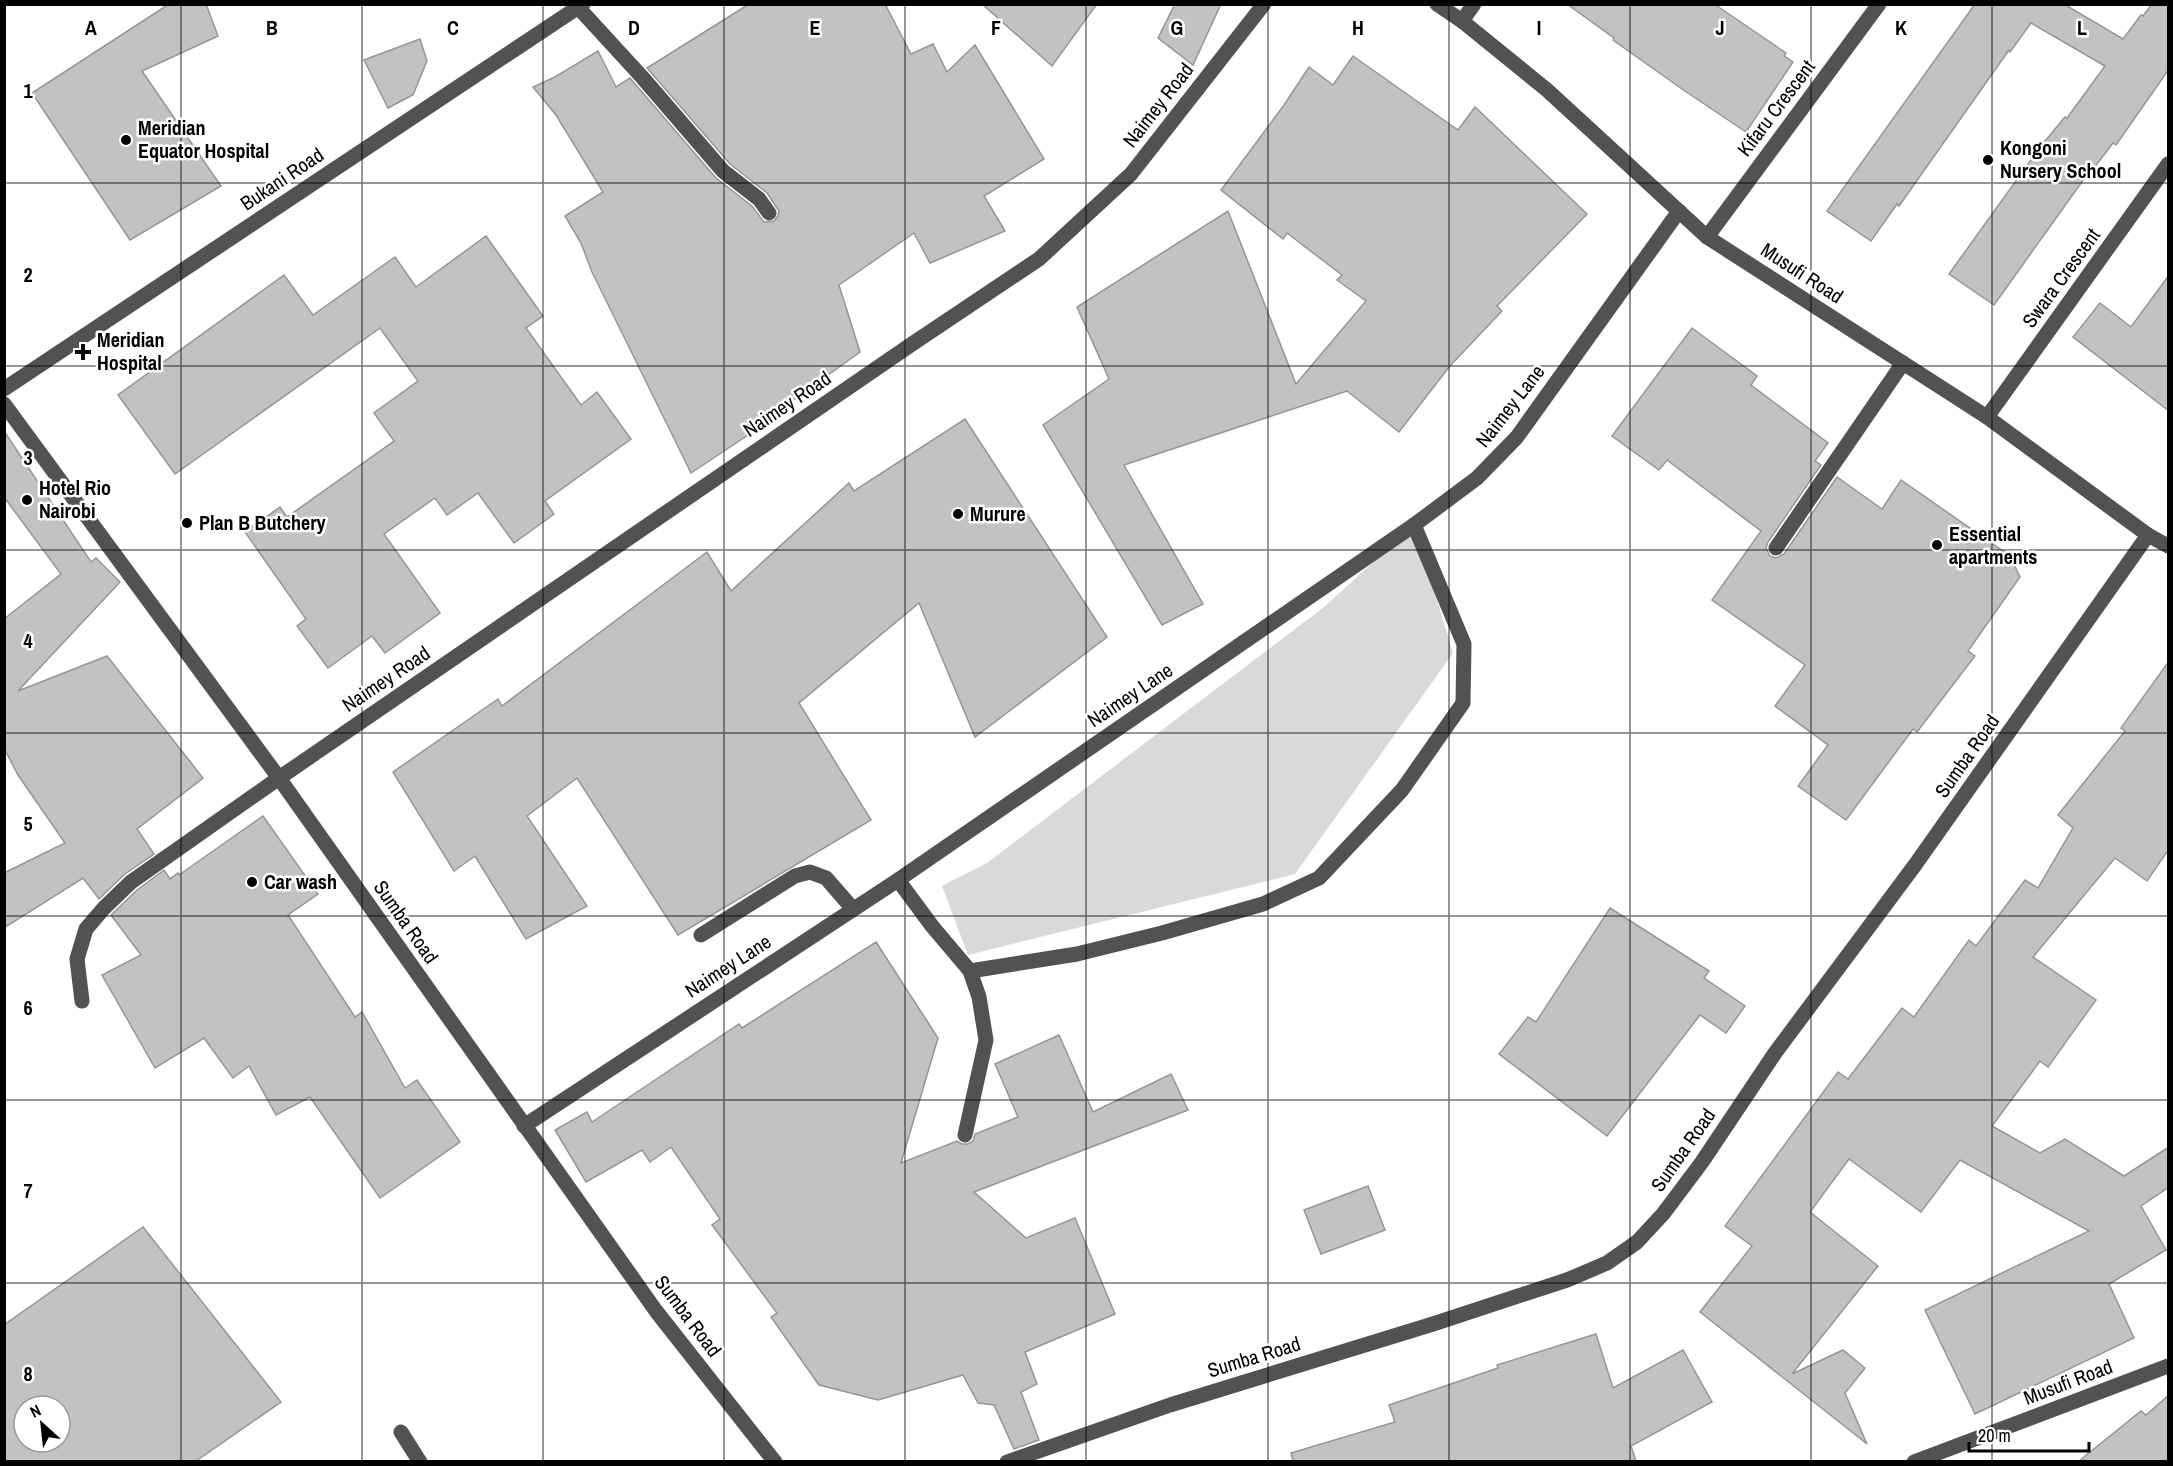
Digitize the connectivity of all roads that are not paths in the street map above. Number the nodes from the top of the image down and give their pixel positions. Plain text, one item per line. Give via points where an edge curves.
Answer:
1 (1264, 4) edge
2 (1437, 4) edge
3 (1474, 4) edge
4 (1879, 4) edge
5 (578, 6) edge
6 (1461, 21) junction
7 (2169, 164) edge
8 (1679, 211) junction
9 (769, 213) dead end
10 (1707, 237) junction
11 (1903, 363) junction
12 (4, 389) edge
13 (4, 404) edge
14 (1987, 417) junction
15 (1414, 525) junction
16 (2148, 535) junction
17 (2169, 546) edge
18 (1776, 548) dead end
19 (279, 778) junction
20 (898, 880) junction
21 (853, 909) junction
22 (701, 935) dead end
23 (970, 971) junction
24 (82, 1001) dead end
25 (524, 1126) junction
26 (964, 1135) dead end
27 (2169, 1366) edge
28 (401, 1432) dead end
29 (420, 1461) edge
30 (775, 1461) edge
31 (1007, 1461) edge
32 (1914, 1461) edge

1 - 19 street, Naimey Road via 1131,174 1039,259
2 - 6 street, Musufi Road
3 - 6 street
4 - 10 street, Kifaru Crescent
5 - 9 street via 723,171 759,199
5 - 12 street, Bukani Road
6 - 8 street, Musufi Road via 1547,90
7 - 14 street, Swara Crescent
8 - 10 street, Musufi Road
8 - 15 street, Naimey Lane via 1517,437 1477,478
10 - 11 street, Musufi Road
11 - 14 street, Musufi Road
11 - 18 street
13 - 19 street, Sumba Road
14 - 16 street, Musufi Road
15 - 20 street, Naimey Lane
15 - 23 street via 1464,644 1463,703 1402,790 1319,878 1263,904 1162,933 1077,954
16 - 17 street, Musufi Road
16 - 31 street, Sumba Road via 1916,865 1775,1053 1702,1162 1637,1242 1607,1263 1567,1280 1170,1405
19 - 24 street, Naimey Road via 132,882 86,928 77,959
19 - 25 street, Sumba Road
20 - 21 street, Naimey Lane
20 - 23 street
21 - 22 street via 826,879 810,872 795,876
21 - 25 street, Naimey Lane
23 - 26 street via 986,1040
25 - 30 street, Sumba Road via 656,1311
27 - 32 street, Musufi Road
28 - 29 street

